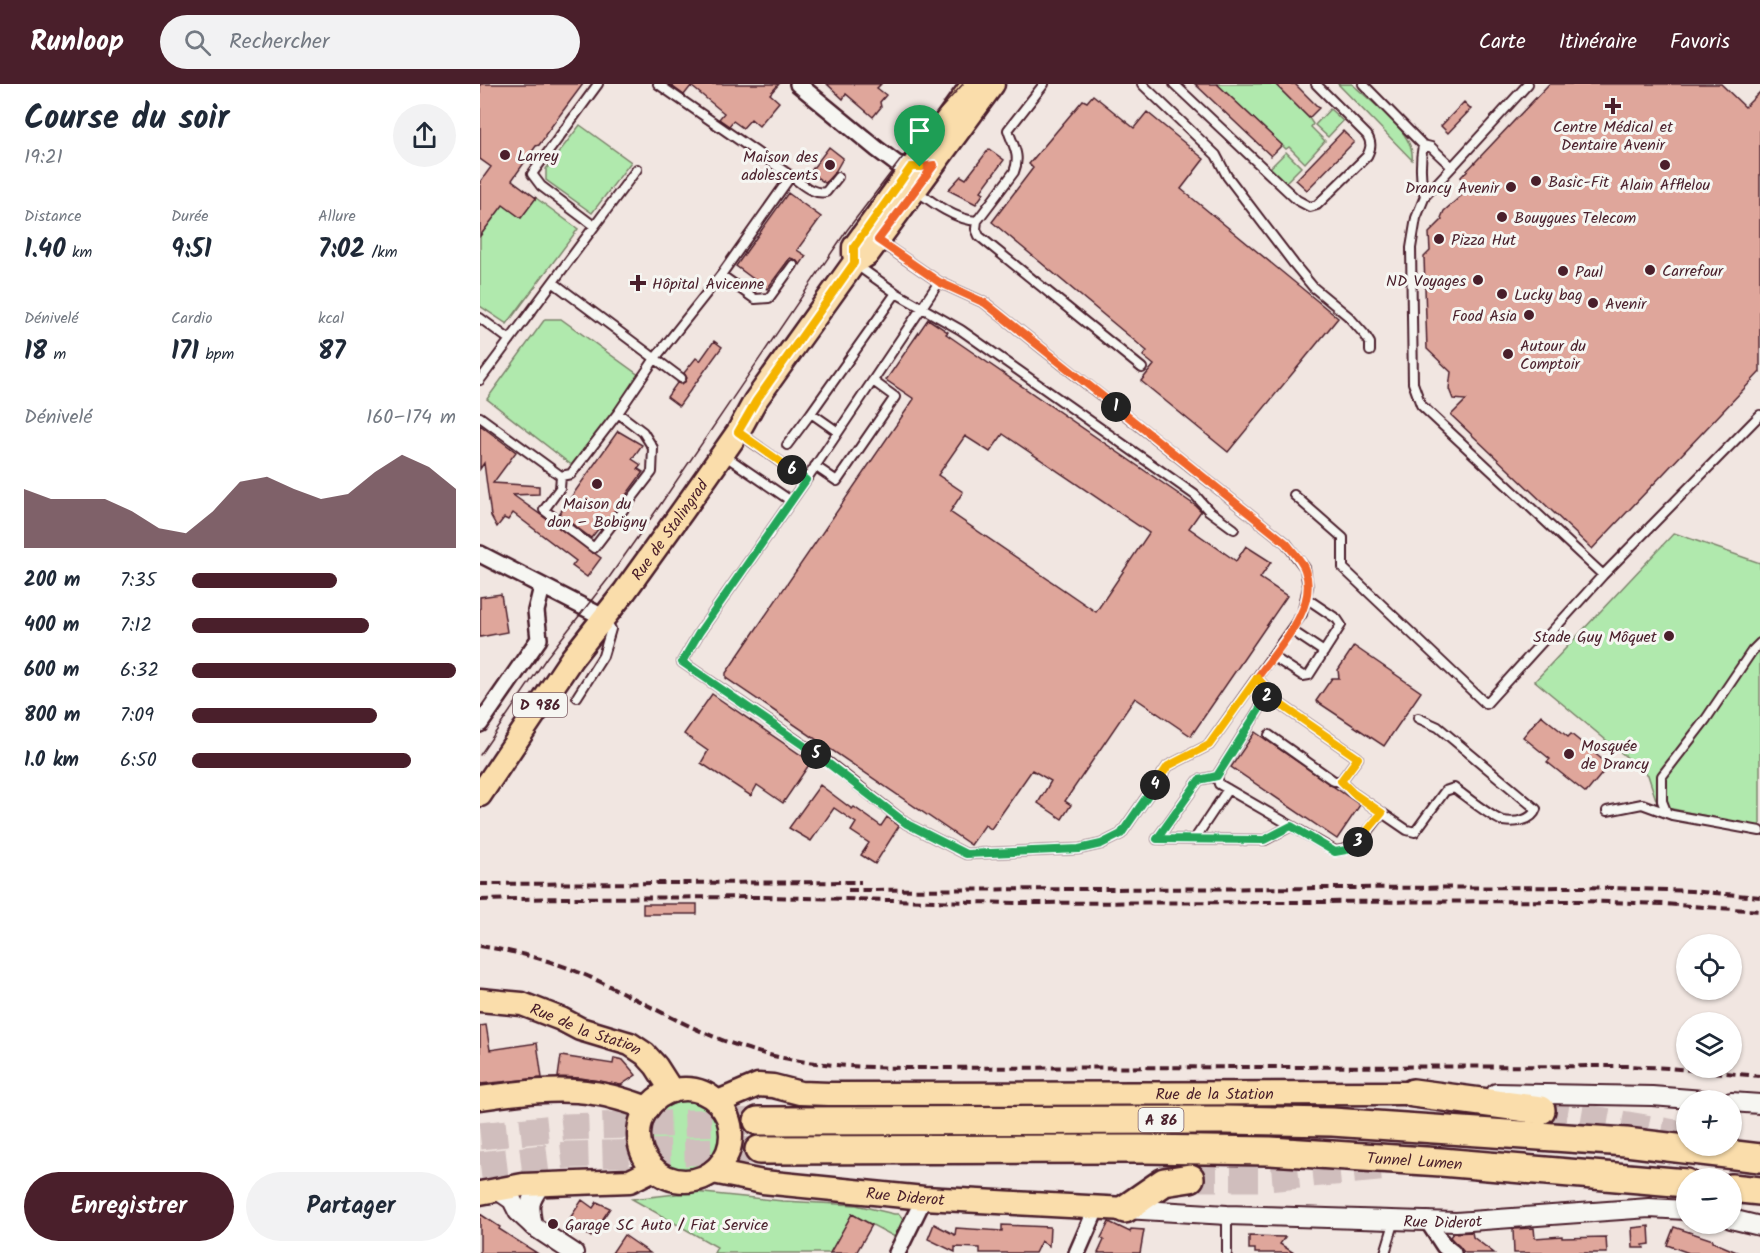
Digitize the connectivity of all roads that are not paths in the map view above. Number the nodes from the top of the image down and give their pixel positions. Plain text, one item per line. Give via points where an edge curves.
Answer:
1 (598, 84) edge
2 (658, 84) edge
3 (798, 84) edge
4 (973, 84) edge
5 (993, 84) edge
6 (1044, 84) edge
7 (1142, 84) edge
8 (1174, 84) edge
9 (1316, 84) edge
10 (1363, 84) edge
11 (1528, 84) edge
12 (1423, 146) junction
13 (923, 166) junction
14 (1452, 167) junction
15 (637, 168) dead end
16 (791, 176) junction
17 (838, 177) dead end
18 (916, 189) junction
19 (1425, 196) junction
20 (977, 221) junction
21 (594, 226) junction
22 (878, 240) junction
23 (854, 263) junction
24 (793, 265) dead end
25 (721, 275) junction
26 (939, 282) junction
27 (554, 283) junction
28 (896, 293) junction
29 (922, 309) junction
30 (480, 318) edge
31 (510, 340) junction
32 (1370, 351) dead end
33 (656, 357) junction
34 (1142, 368) dead end
35 (681, 378) dead end
36 (480, 380) edge
37 (873, 381) junction
38 (618, 413) junction
39 (811, 413) junction
40 (1760, 415) edge
41 (480, 417) edge
42 (738, 432) junction
43 (838, 432) junction
44 (787, 445) dead end
45 (723, 454) junction
46 (815, 466) junction
47 (561, 476) junction
48 (806, 480) junction
49 (1294, 495) dead end
50 (791, 501) junction
51 (1234, 529) dead end
52 (480, 554) edge
53 (1603, 575) junction
54 (542, 586) junction
55 (1306, 598) junction
56 (603, 616) junction
57 (1291, 630) junction
58 (1760, 643) edge
59 (1324, 652) junction
60 (1272, 656) junction
61 (1257, 678) junction
62 (1270, 692) junction
63 (578, 697) dead end
64 (1418, 718) dead end
65 (480, 724) edge
66 (1269, 735) dead end
67 (1217, 776) junction
68 (1341, 781) junction
69 (1228, 789) junction
70 (480, 795) edge
71 (1607, 811) dead end
72 (1666, 811) junction
73 (1382, 813) junction
74 (1291, 826) junction
75 (1760, 831) edge
76 (1194, 840) junction
77 (480, 1000) edge
78 (672, 1091) junction
79 (1413, 1093) junction
80 (480, 1098) edge
81 (1676, 1098) edge
82 (718, 1102) junction
83 (1742, 1103) edge
84 (1760, 1104) edge
85 (648, 1108) junction
86 (1541, 1110) tunnel mouth
87 (758, 1122) tunnel mouth
88 (730, 1147) junction
89 (759, 1150) tunnel mouth
90 (1760, 1158) edge
91 (654, 1169) junction
92 (713, 1172) junction
93 (1190, 1178) tunnel mouth
94 (754, 1180) junction
95 (1676, 1182) edge
96 (540, 1186) junction
97 (1742, 1189) edge
98 (488, 1191) edge
99 (1760, 1191) edge
100 (924, 1198) junction
101 (1135, 1202) junction
102 (1056, 1205) junction
103 (1097, 1207) junction
104 (1676, 1209) edge
105 (1200, 1213) junction
106 (1227, 1215) junction
107 (1395, 1219) junction
108 (1427, 1220) junction
109 (1742, 1222) edge
110 (533, 1226) junction
111 (1760, 1226) edge
112 (574, 1253) edge
113 (897, 1253) edge
114 (1077, 1253) edge
115 (1227, 1253) edge
116 (1385, 1253) edge
117 (1453, 1253) edge

1 - 21 lane via 532,174 541,186
2 - 16 lane
3 - 13 street via 897,164
4 - 13 main road, Rue de Stalingrad / D 986
5 - 13 main road, Rue de Stalingrad / D 986
6 - 20 lane via 1008,130 1018,163
7 - 32 lane via 1216,155 1227,176 1308,281 1365,335
8 - 9 lane via 1297,200 1310,207 1317,206 1371,148 1367,135
10 - 12 lane
11 - 14 lane
12 - 14 lane via 1431,147
12 - 19 lane
13 - 18 main road, Rue de Stalingrad / D 986
13 - 23 main road, Rue de Stalingrad / D 986 via 854,247
14 - 19 lane
15 - 21 lane
16 - 17 lane via 819,193 826,192
16 - 25 lane
18 - 20 lane via 954,214
18 - 22 main road, Rue de Stalingrad / D 986
19 - 53 lane via 1411,248 1413,383 1421,405
20 - 34 lane via 979,236
21 - 27 lane
22 - 23 main road, Rue de Stalingrad / D 986 via 867,255
22 - 26 lane
23 - 28 lane
23 - 42 main road, Rue de Stalingrad / D 986
24 - 25 lane via 769,298 755,299
25 - 33 lane
26 - 29 lane
26 - 55 lane via 985,303 1286,543 1305,568
27 - 31 lane
27 - 33 lane
28 - 29 lane
28 - 39 lane
29 - 37 lane
29 - 51 lane via 961,330 1195,495
30 - 31 lane
31 - 36 lane
33 - 35 lane
33 - 38 lane
37 - 43 lane
37 - 46 lane via 895,397 837,481
38 - 47 lane via 571,474
38 - 47 lane via 643,432 653,448 652,472 594,549 544,510 560,488
39 - 43 lane
39 - 44 lane
40 - 53 lane
41 - 47 lane
42 - 45 main road, Rue de Stalingrad / D 986
42 - 48 lane
43 - 46 lane
45 - 50 lane
45 - 56 main road, Rue de Stalingrad / D 986
46 - 48 lane
48 - 50 lane
49 - 53 lane via 1343,538 1343,568 1486,704
50 - 61 lane via 682,662 827,761 907,824 966,854 1079,849 1121,834 1168,766 1209,745
52 - 54 street
54 - 56 street
54 - 65 street via 536,610 539,639
55 - 57 lane via 1302,614
55 - 59 lane via 1341,625
56 - 63 lane via 612,629 603,656
56 - 70 main road, Rue de Stalingrad / D 986
57 - 59 lane
57 - 60 lane
58 - 72 lane via 1662,776
59 - 60 lane via 1309,675 1303,676
60 - 61 lane
61 - 62 lane
62 - 67 lane
62 - 68 lane via 1280,704 1358,758
64 - 73 lane via 1438,727 1536,809 1534,815 1502,821 1454,788 1445,790 1415,832
66 - 68 lane via 1334,781
67 - 69 lane
67 - 76 lane via 1199,780 1157,839
68 - 73 lane
69 - 74 lane
69 - 76 lane
71 - 72 lane via 1642,804
72 - 75 lane
73 - 74 lane via 1361,840 1335,852
74 - 76 lane via 1264,840
77 - 78 main road, Rue de la Station via 522,1004 580,1029 630,1044 656,1066
78 - 82 main road via 696,1090
78 - 85 main road
79 - 81 street, Rue de la Station
79 - 82 main road, Rue de la Station via 829,1094 758,1085
79 - 86 highway
80 - 85 main road via 577,1091 615,1097
82 - 88 main road via 729,1123
83 - 84 street
85 - 91 main road via 639,1140
87 - 90 highway, Tunnel Lumen / A 86 via 1332,1122 1626,1142
88 - 92 main road
88 - 94 main road
89 - 95 highway, Tunnel Lumen / A 86 via 1270,1151
91 - 92 main road via 677,1181 702,1178
91 - 96 main road via 630,1181
92 - 94 main road, Rue Diderot
93 - 101 highway via 1164,1182
94 - 100 main road, Rue Diderot
96 - 98 main road
96 - 110 street via 531,1198
97 - 99 highway
98 - 110 street via 512,1200
100 - 102 main road, Rue Diderot
100 - 113 street
101 - 102 street, Rue Diderot via 1130,1198 1070,1196
101 - 103 main road, Rue Diderot
101 - 105 street, Rue Diderot
101 - 105 street, Rue Diderot
102 - 103 main road, Rue Diderot
103 - 114 street
104 - 108 street, Rue Diderot via 1456,1222
105 - 106 street, Rue Diderot
106 - 107 street, Rue Diderot
106 - 115 lane
107 - 108 street, Rue Diderot
107 - 116 lane
108 - 117 street
109 - 111 street
110 - 112 street

